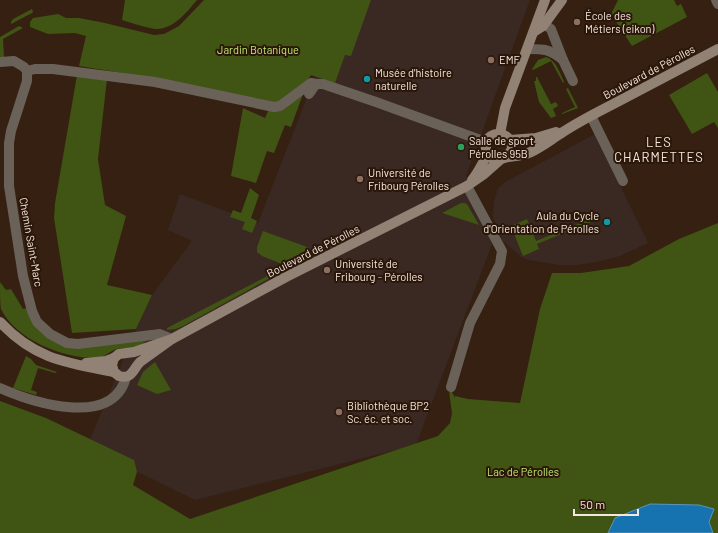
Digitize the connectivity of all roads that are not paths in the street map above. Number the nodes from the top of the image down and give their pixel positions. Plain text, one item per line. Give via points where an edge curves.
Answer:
1 (562, 0) edge
2 (716, 0) edge
3 (546, 2) edge
4 (718, 4) edge
5 (541, 22) junction
6 (528, 49) junction
7 (718, 49) edge
8 (563, 60) junction
9 (0, 62) edge
10 (27, 71) junction
11 (573, 81) dead end
12 (316, 84) junction
13 (309, 94) dead end
14 (591, 116) junction
15 (572, 126) junction
16 (500, 134) junction
17 (510, 140) junction
18 (486, 142) junction
19 (488, 154) junction
20 (503, 158) junction
21 (623, 181) dead end
22 (467, 186) junction
23 (0, 322) edge
24 (172, 339) junction
25 (128, 354) junction
26 (114, 358) junction
27 (71, 363) junction
28 (136, 367) junction
29 (114, 372) junction
30 (126, 377) junction
31 (451, 387) dead end
32 (0, 388) edge

1 - 5 main road
2 - 4 street
3 - 5 main road
5 - 6 main road
5 - 8 street via 551,29
6 - 8 street via 544,49
6 - 16 main road via 505,108
7 - 14 main road, Boulevard de Pérolles
8 - 11 street
9 - 10 street via 14,61
10 - 12 street via 53,69 155,82 274,107 280,106 308,84
10 - 24 street, Chemin Saint-Marc via 27,81 9,143 9,186 22,276 37,322 50,334 67,343 78,344 160,334
12 - 13 street
12 - 18 street via 323,84 376,102
14 - 15 main road, Boulevard de Pérolles
14 - 21 street
15 - 17 main road, Boulevard de Pérolles via 544,136
15 - 20 main road, Boulevard de Pérolles via 530,152
16 - 17 main road
16 - 18 main road via 490,137
17 - 20 main road via 512,149
18 - 19 main road
19 - 20 main road via 494,159
19 - 22 main road via 478,173
20 - 22 main road, Boulevard de Pérolles
22 - 24 main road, Boulevard de Pérolles
22 - 31 street via 502,251 500,264 470,323
23 - 27 main road via 28,347 49,357
24 - 25 main road
24 - 28 main road
25 - 26 main road via 122,353
25 - 28 main road via 135,360
26 - 27 main road via 94,363
26 - 29 main road
27 - 29 main road
28 - 30 main road
29 - 30 main road
30 - 32 street via 117,393 102,404 90,407 72,408 39,402

